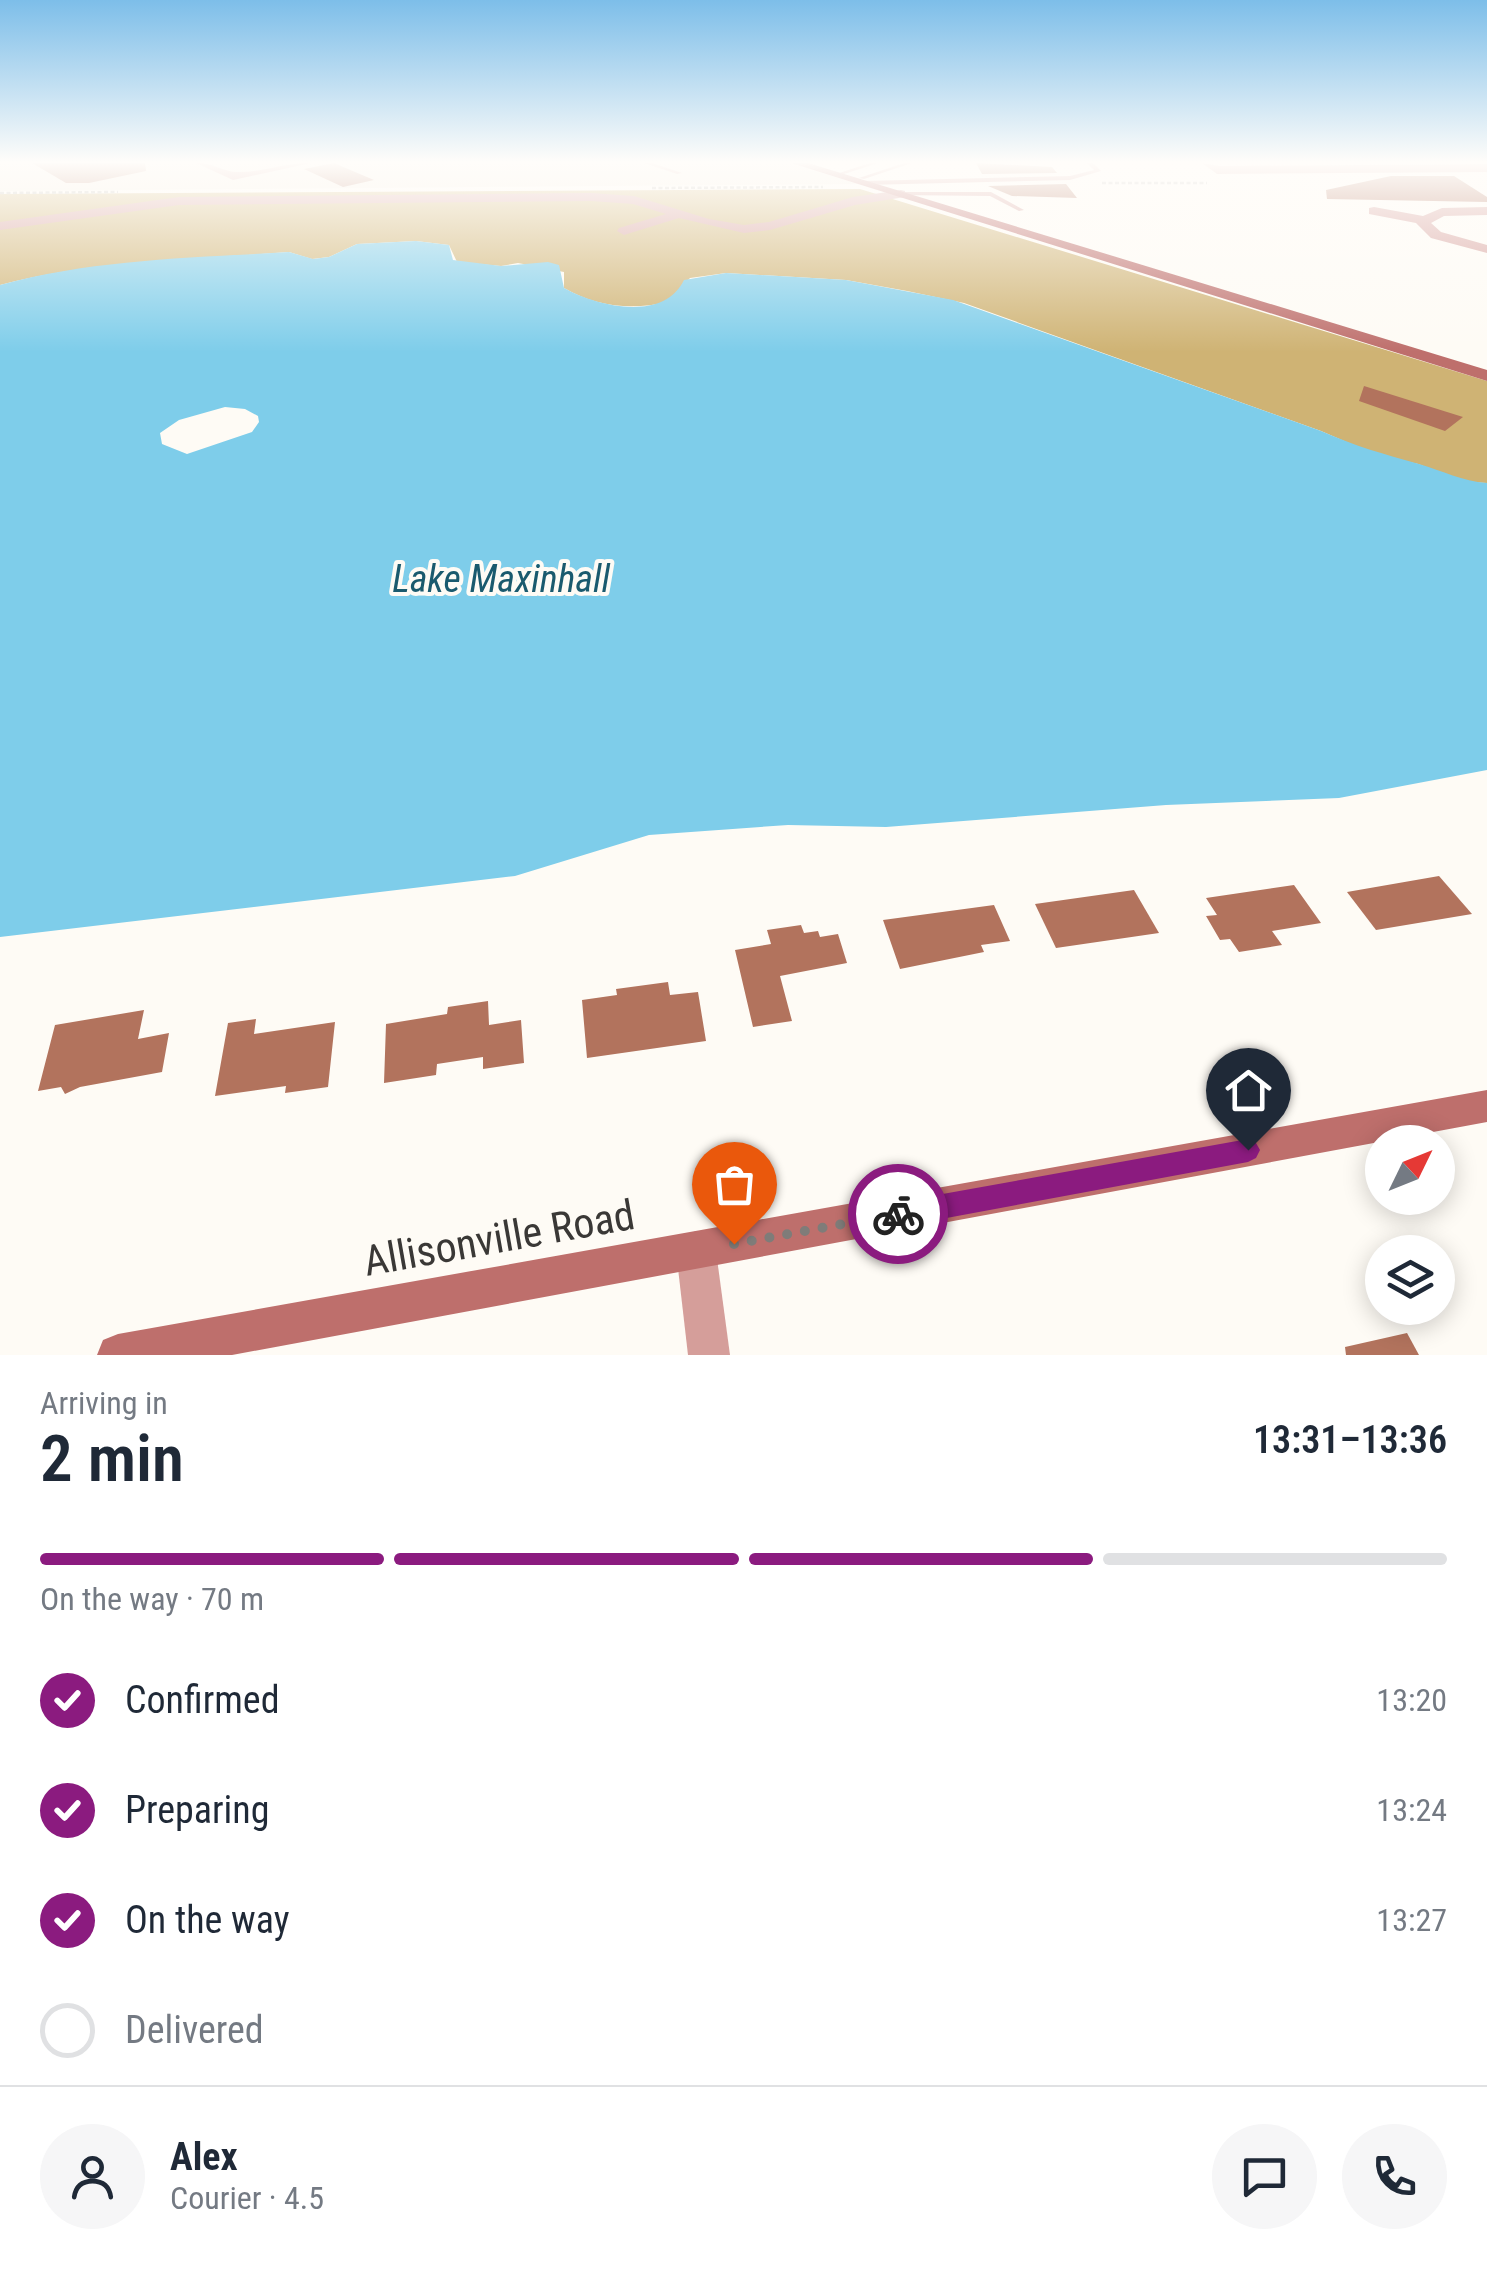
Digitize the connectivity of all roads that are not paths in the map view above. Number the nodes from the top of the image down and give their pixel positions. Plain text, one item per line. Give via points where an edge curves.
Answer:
1 (640, 226) edge
2 (720, 226) edge
3 (760, 226) edge
4 (1003, 226) edge
5 (1424, 226) edge
6 (624, 231) dead end
7 (1487, 249) edge
8 (1487, 376) edge
9 (1487, 1106) edge
10 (696, 1251) junction
11 (118, 1355) edge
12 (710, 1355) edge

1 - 6 street
2 - 3 street
4 - 8 street
5 - 7 street
9 - 10 street, Allisonville Road
10 - 11 street, Allisonville Road
10 - 12 street

